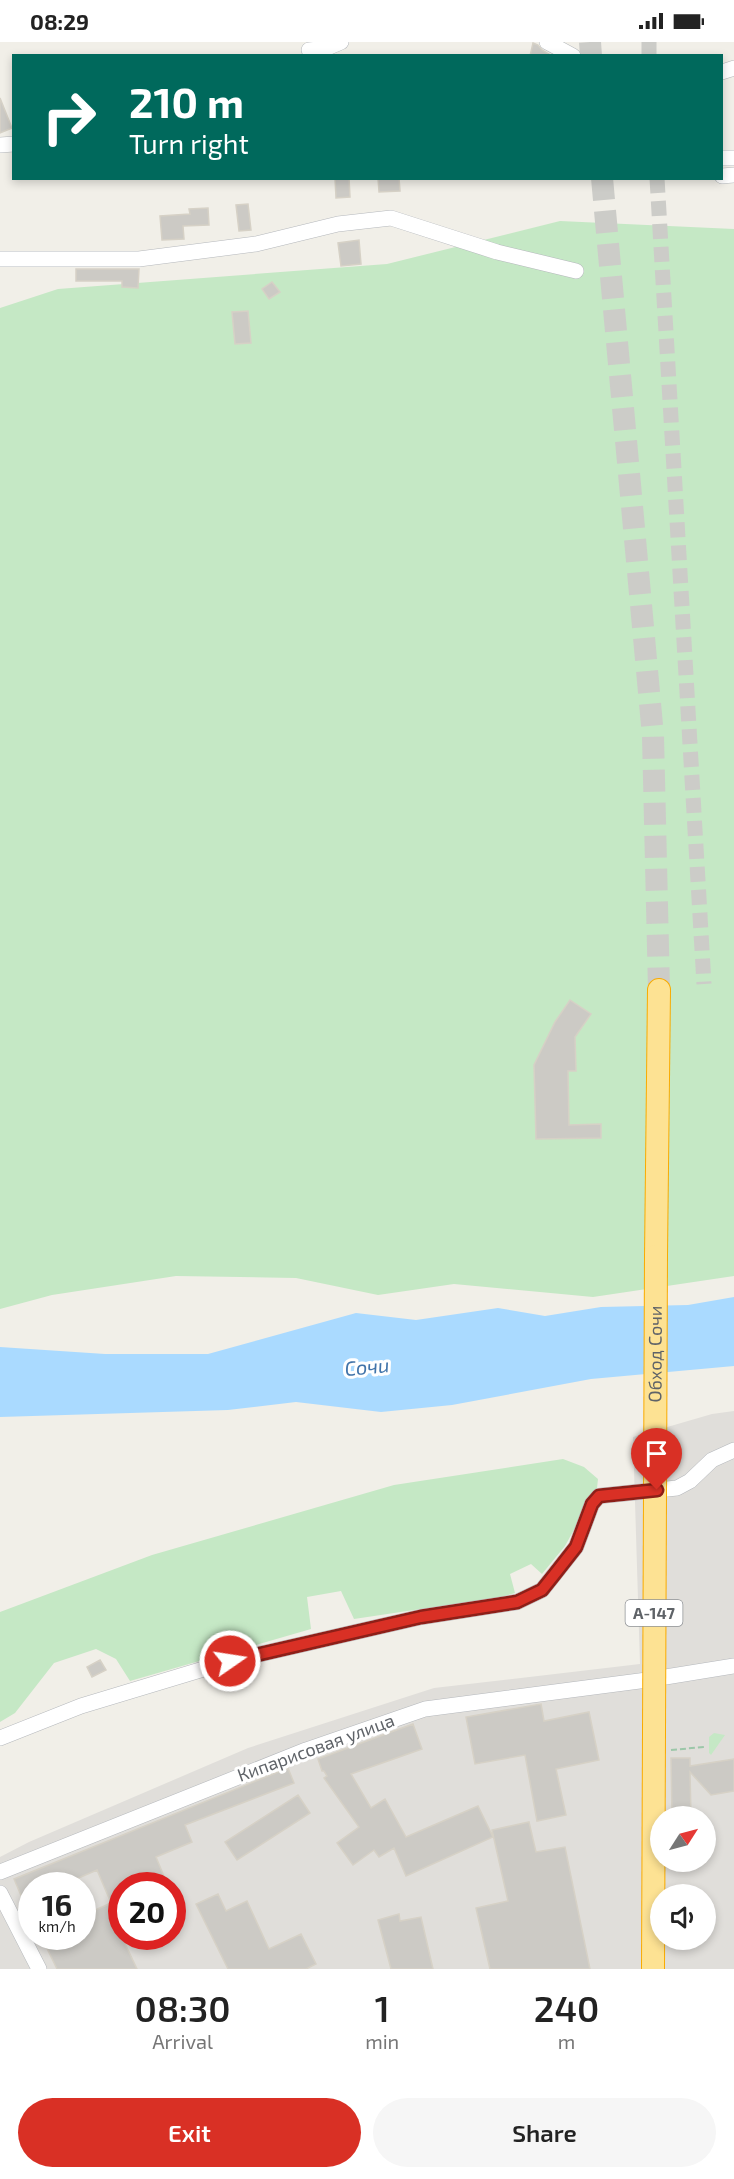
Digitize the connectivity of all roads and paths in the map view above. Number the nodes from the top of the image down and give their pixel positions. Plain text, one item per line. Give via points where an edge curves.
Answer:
1 (341, 42) edge
2 (548, 42) edge
3 (570, 49) edge
4 (309, 51) dead end
5 (0, 259) edge
6 (576, 271) dead end
7 (659, 990) tunnel mouth
8 (734, 1450) edge
9 (734, 1666) edge
10 (0, 1738) edge
11 (0, 1872) edge
12 (0, 1893) edge
13 (39, 1969) edge
14 (653, 1969) edge

1 - 4 street
2 - 3 street
5 - 6 street via 139,259 256,244 338,224 391,218 497,252
7 - 14 highway, Обход Сочи / А-147, bridge
8 - 10 street via 712,1460 677,1488 599,1496 592,1504 576,1547 556,1573 542,1590 517,1602 421,1617 230,1661 81,1706
9 - 11 street, Кипарисовая улица via 425,1709 306,1750
12 - 13 street

